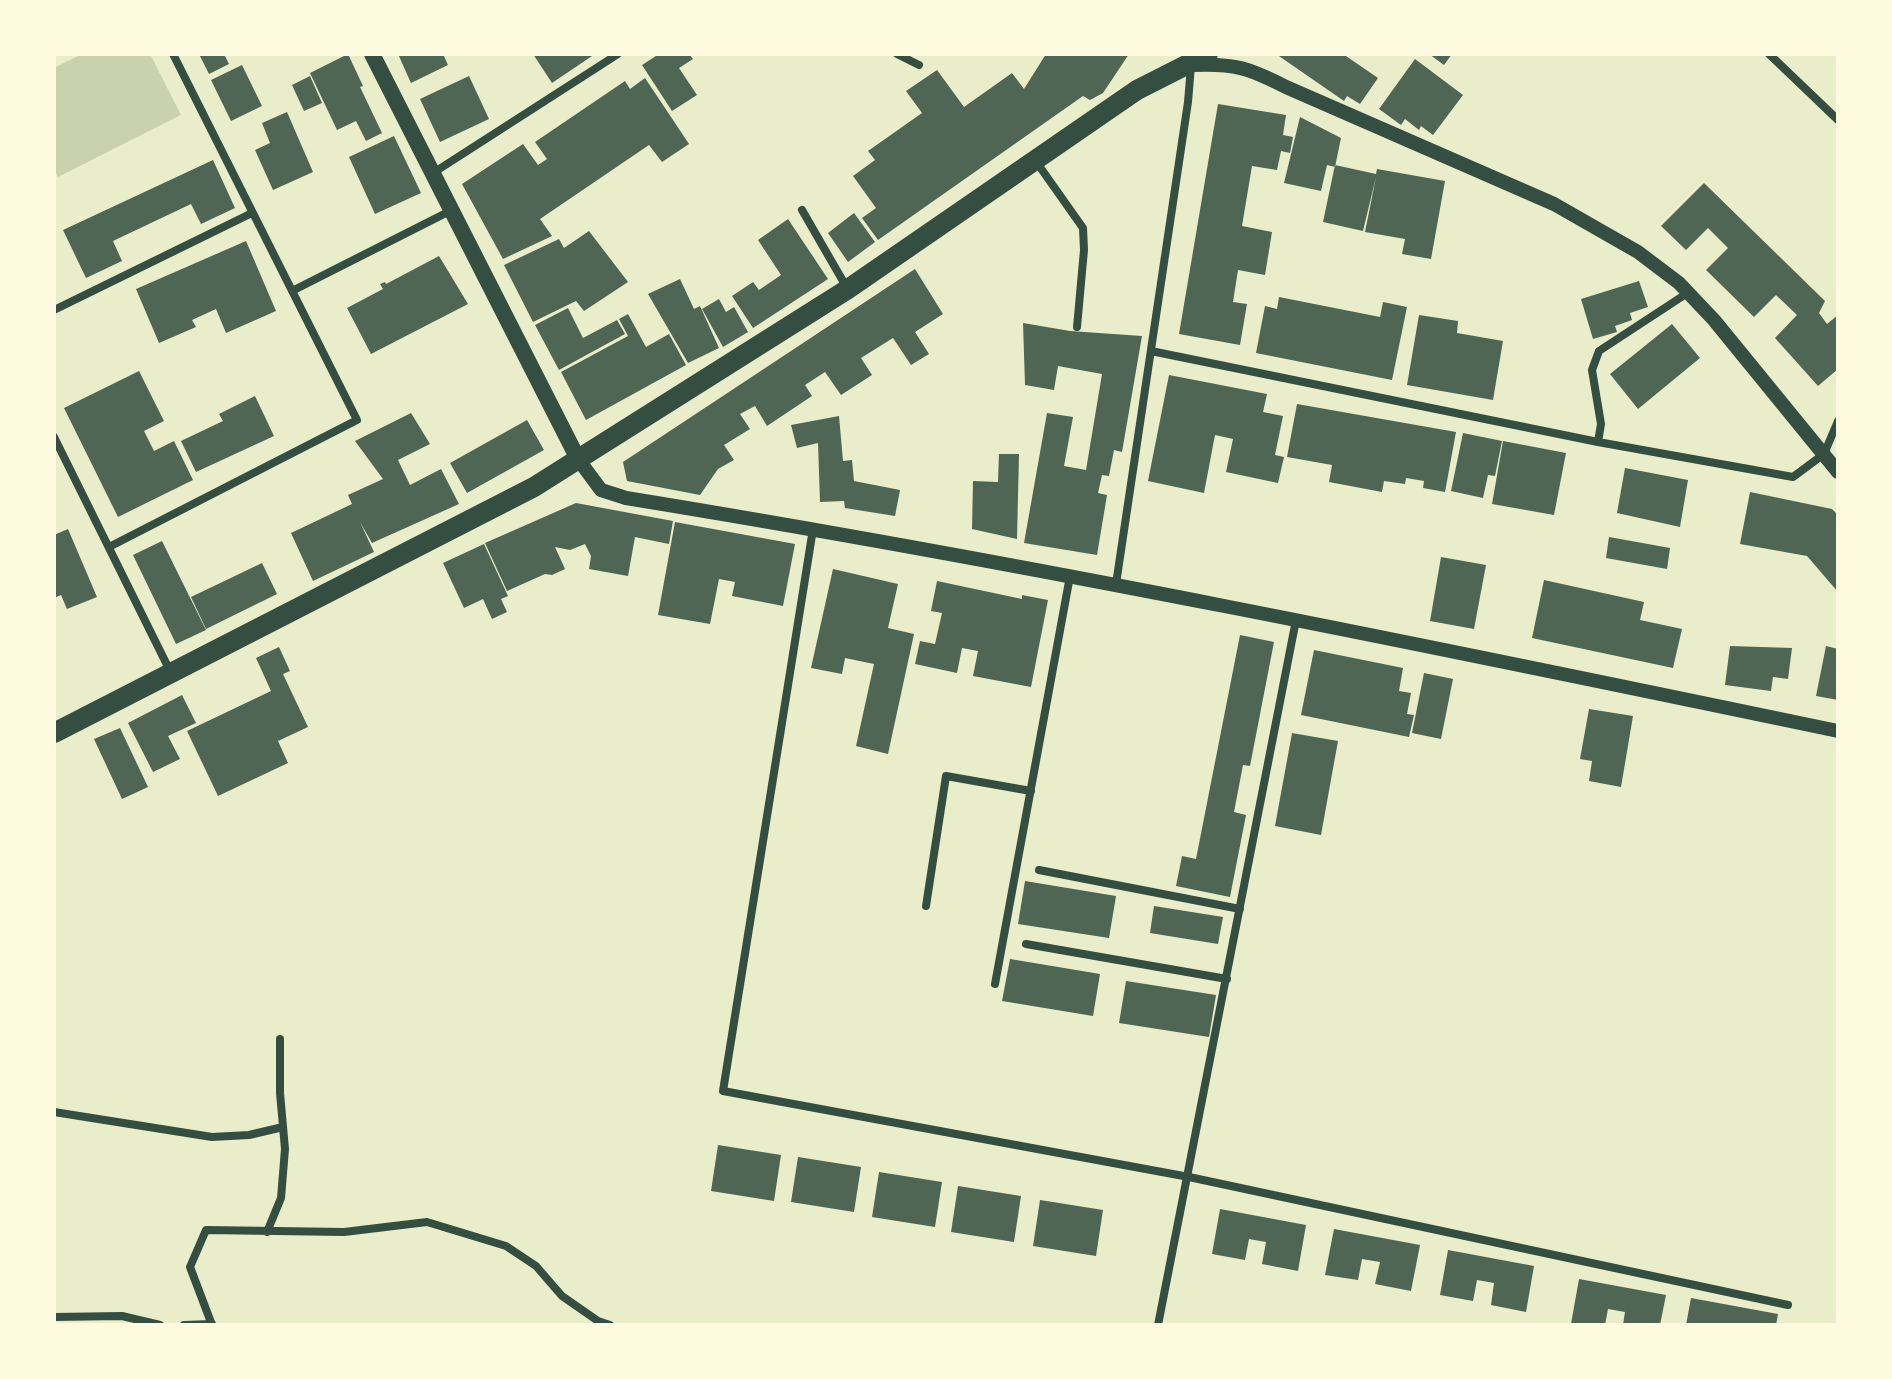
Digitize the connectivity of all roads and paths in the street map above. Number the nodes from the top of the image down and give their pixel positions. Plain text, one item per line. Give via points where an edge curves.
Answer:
1 (173, 54) edge
2 (372, 54) edge
3 (618, 54) edge
4 (897, 54) edge
5 (1249, 54) edge
6 (1769, 54) edge
7 (1192, 58) edge
8 (919, 65) dead end
9 (1252, 70) junction
10 (1838, 120) edge
11 (1035, 160) junction
12 (433, 173) junction
13 (452, 210) junction
14 (802, 210) dead end
15 (252, 213) junction
16 (848, 289) junction
17 (292, 291) junction
18 (1689, 292) junction
19 (54, 310) edge
20 (1077, 327) dead end
21 (1151, 351) junction
22 (1838, 421) edge
23 (54, 437) edge
24 (1598, 442) junction
25 (1824, 454) junction
26 (578, 459) junction
27 (1838, 472) edge
28 (814, 528) junction
29 (109, 547) junction
30 (1071, 575) junction
31 (1116, 584) junction
32 (1296, 620) junction
33 (171, 674) junction
34 (1838, 731) edge
35 (54, 733) edge
36 (1031, 791) junction
37 (1039, 870) dead end
38 (926, 906) dead end
39 (1240, 909) junction
40 (1026, 944) dead end
41 (1227, 979) junction
42 (995, 984) dead end
43 (280, 1039) dead end
44 (54, 1112) edge
45 (283, 1127) junction
46 (1189, 1177) junction
47 (267, 1232) junction
48 (1788, 1305) dead end
49 (54, 1317) edge
50 (160, 1325) edge
51 (184, 1325) edge
52 (212, 1325) edge
53 (610, 1325) edge
54 (1158, 1325) edge

1 - 15 street
2 - 12 main road
3 - 12 street
4 - 8 street
5 - 9 street
6 - 10 street
7 - 9 street
7 - 11 main road
7 - 21 street
9 - 18 street via 1554,204 1638,252
11 - 16 main road
11 - 20 street via 1083,228
12 - 13 main road
13 - 17 street
13 - 26 main road
14 - 16 street
15 - 17 street
15 - 19 street
16 - 26 main road
17 - 29 street via 357,420
18 - 24 street via 1599,351 1592,370 1601,424
18 - 25 street
21 - 24 street
21 - 31 street
22 - 25 street
23 - 29 street
24 - 25 street via 1793,477
25 - 27 street
26 - 28 street via 601,490 626,498
26 - 33 main road
28 - 30 street
28 - 46 street via 723,1091
29 - 33 street
30 - 31 street
30 - 36 street
31 - 32 street
32 - 34 street
32 - 39 street
33 - 35 main road
36 - 38 street via 946,776
36 - 42 street
37 - 39 street
39 - 41 street
40 - 41 street
41 - 46 street
43 - 45 street
44 - 45 street via 212,1137
45 - 47 street via 281,1198
46 - 48 street
46 - 54 street
47 - 52 street via 206,1230 190,1267
47 - 53 street via 344,1232 427,1222 506,1246 536,1266 562,1296
49 - 50 street via 122,1316
51 - 52 street

